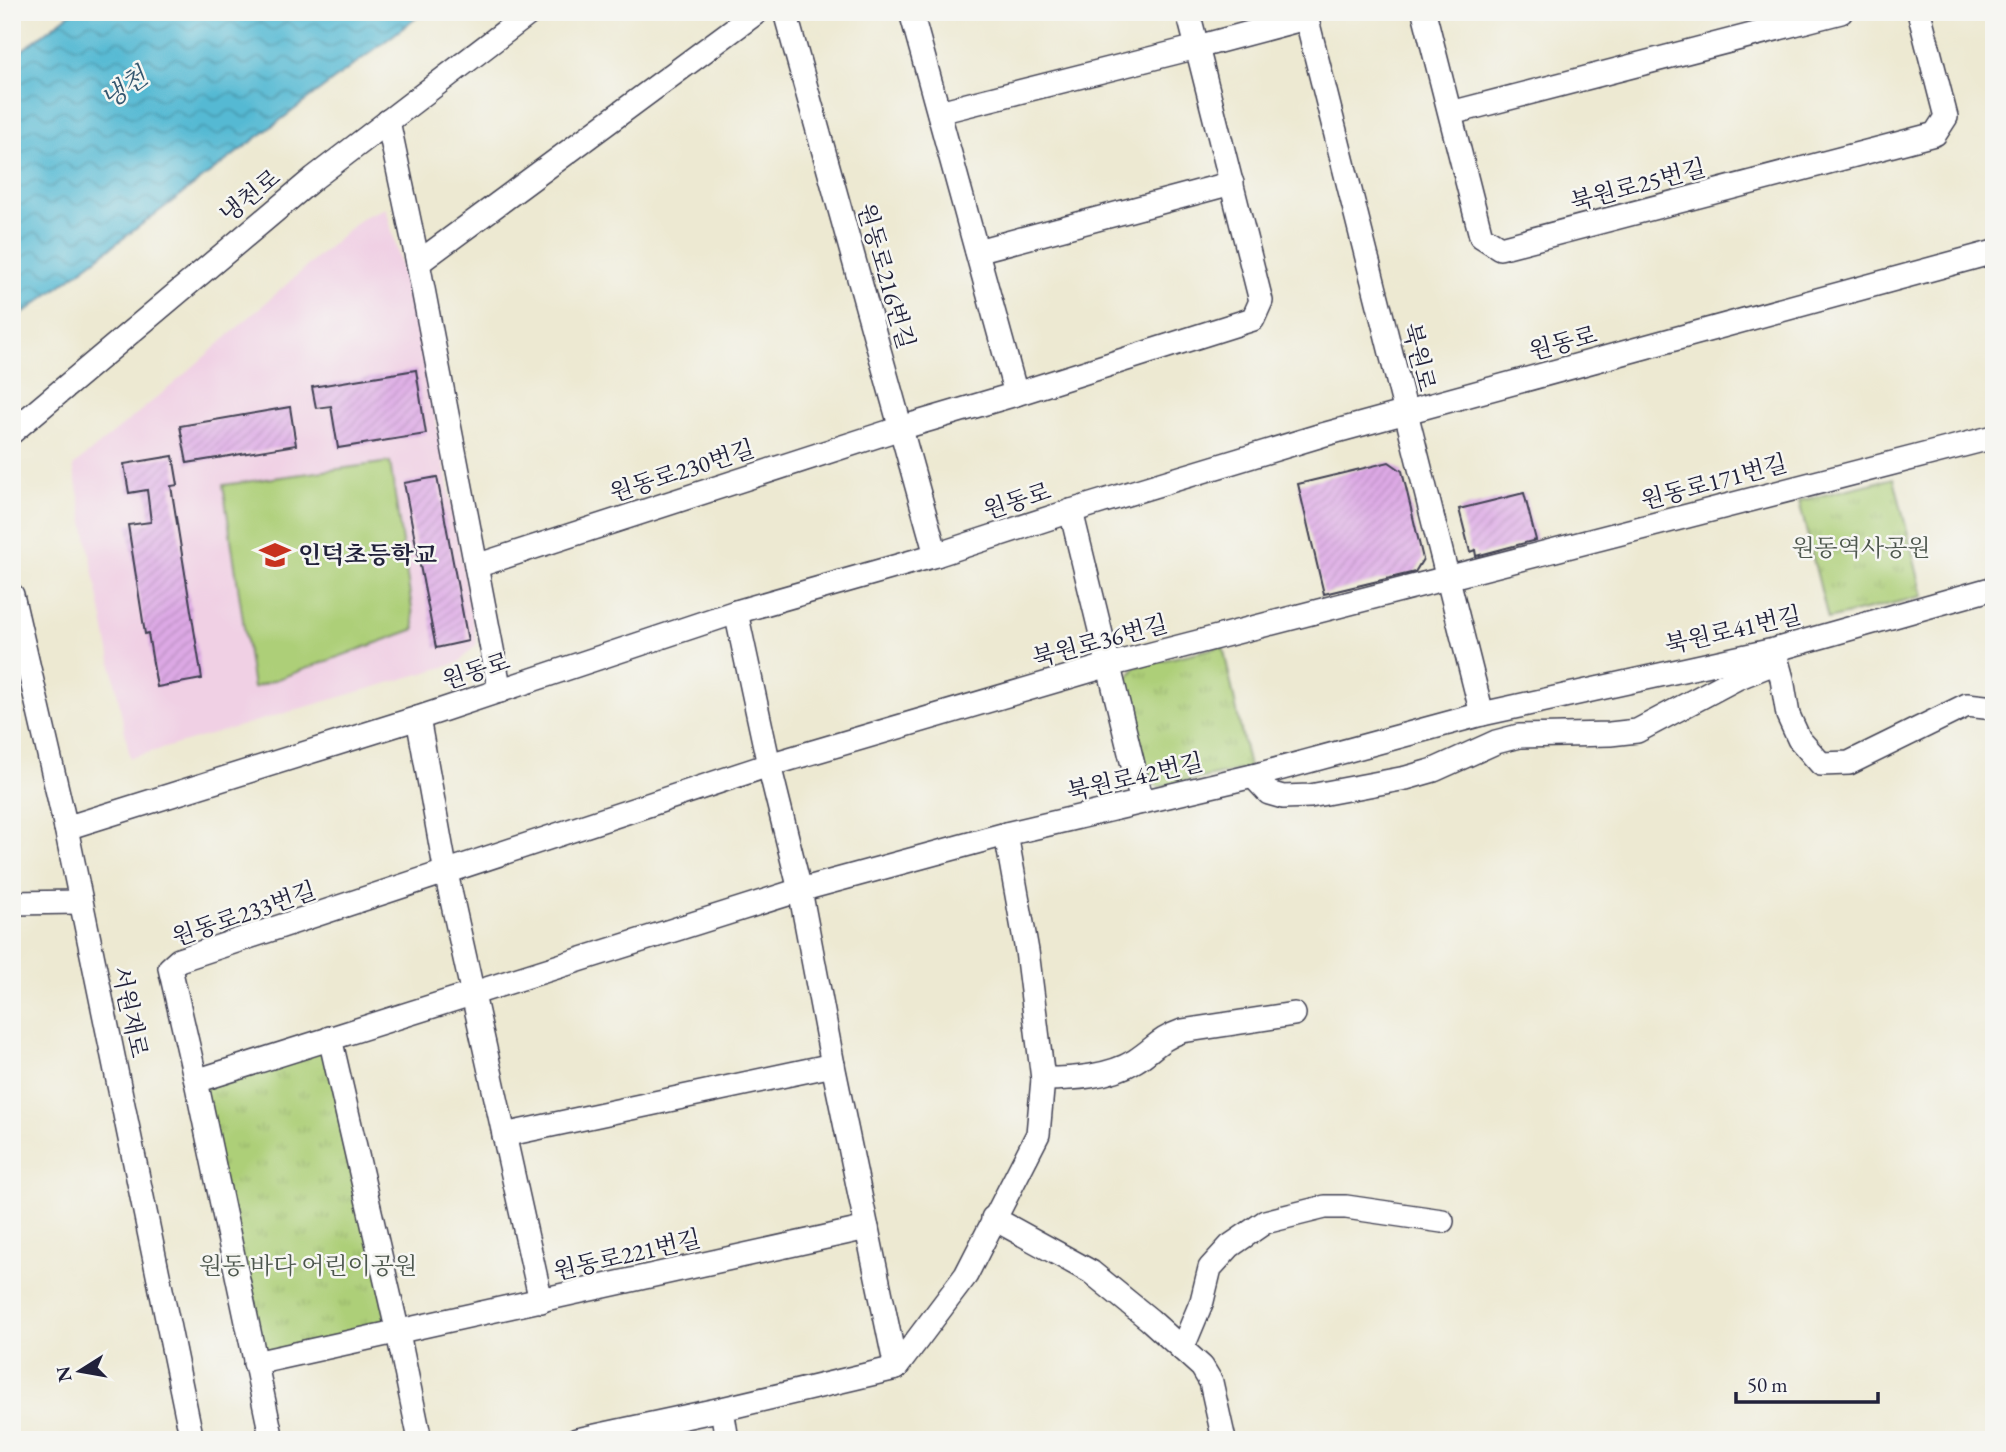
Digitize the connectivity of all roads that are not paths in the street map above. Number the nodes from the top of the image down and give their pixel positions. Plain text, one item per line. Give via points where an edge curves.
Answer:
1 (531, 12) edge
2 (757, 12) edge
3 (785, 12) edge
4 (911, 12) edge
5 (1188, 12) edge
6 (1424, 12) edge
7 (1841, 12) edge
8 (1919, 12) edge
9 (1305, 15) edge
10 (1197, 47) junction
11 (939, 113) junction
12 (1451, 113) junction
13 (388, 121) junction
14 (1232, 183) junction
15 (977, 251) junction
16 (1994, 252) edge
17 (418, 263) junction
18 (1016, 394) junction
19 (1406, 413) junction
20 (903, 427) junction
21 (12, 432) edge
22 (1994, 436) edge
23 (1071, 511) junction
24 (936, 555) junction
25 (476, 566) junction
26 (1447, 578) junction
27 (1994, 588) edge
28 (12, 595) edge
29 (736, 612) junction
30 (1776, 656) junction
31 (1109, 665) junction
32 (500, 691) junction
33 (1994, 708) edge
34 (1482, 714) junction
35 (418, 718) junction
36 (769, 765) junction
37 (1253, 776) junction
38 (1142, 802) junction
39 (66, 828) junction
40 (1006, 834) junction
41 (446, 873) junction
42 (800, 890) junction
43 (80, 902) junction
44 (12, 903) edge
45 (474, 992) junction
46 (1293, 1014) dead end
47 (330, 1038) junction
48 (833, 1065) junction
49 (1043, 1079) junction
50 (196, 1081) junction
51 (505, 1135) junction
52 (993, 1218) junction
53 (1442, 1221) dead end
54 (867, 1228) junction
55 (541, 1301) junction
56 (398, 1333) junction
57 (1182, 1349) junction
58 (255, 1363) junction
59 (896, 1368) junction
60 (722, 1409) junction
61 (192, 1440) edge
62 (272, 1440) edge
63 (420, 1440) edge
64 (577, 1440) edge
65 (727, 1440) edge
66 (1224, 1440) edge

1 - 13 street, 냉천로
2 - 17 street
3 - 20 street, 원동로216번길
4 - 11 street
5 - 10 street
6 - 12 street, 북원로25번길
7 - 12 street
8 - 12 street, 북원로25번길 via 1946,117 1935,134 1500,248 1480,236
9 - 10 street
9 - 19 street, 북원로
10 - 11 street
10 - 14 street
11 - 15 street
13 - 17 street
13 - 21 street, 냉천로 via 265,217
14 - 15 street
14 - 18 street via 1261,301 1252,319
15 - 18 street
16 - 19 street, 원동로
17 - 25 street
18 - 20 street
19 - 23 street, 원동로
19 - 26 street, 북원로
20 - 24 street, 원동로216번길
20 - 25 street, 원동로230번길
22 - 26 street, 원동로171번길
23 - 24 street, 원동로
23 - 31 street
24 - 29 street, 원동로
25 - 32 street
26 - 31 street, 북원로36번길
26 - 34 street, 북원로
27 - 30 street, 북원로41번길
28 - 39 street, 서원재로
29 - 32 street, 원동로
29 - 36 street
30 - 33 street via 1788,715 1799,739 1821,764 1849,763 1968,705
30 - 34 street, 북원로41번길
30 - 37 street via 1637,731 1518,736 1415,776 1310,796 1269,793
31 - 36 street, 북원로36번길
31 - 38 street
32 - 35 street, 원동로
34 - 37 street, 북원로42번길
35 - 39 street, 원동로
35 - 41 street
36 - 41 street
36 - 42 street
37 - 38 street, 북원로42번길
38 - 40 street, 북원로42번길
39 - 43 street, 서원재로
40 - 42 street, 북원로42번길
40 - 49 street
41 - 45 street
41 - 50 street, 원동로233번길 via 179,960 170,968
42 - 45 street
42 - 48 street
43 - 44 street
43 - 61 street, 서원재로
45 - 47 street
45 - 51 street
46 - 49 street via 1182,1031 1169,1035 1135,1061 1109,1071 1076,1079
47 - 50 street
47 - 56 street
48 - 51 street
48 - 54 street
49 - 52 street via 1038,1134
50 - 58 street, 원동로233번길
51 - 55 street
52 - 57 street via 1091,1272
52 - 59 street via 966,1275
53 - 57 street via 1325,1207 1265,1222 1230,1246 1210,1268
54 - 55 street, 원동로221번길
54 - 59 street
55 - 56 street, 원동로221번길
56 - 58 street, 원동로221번길
56 - 63 street
57 - 66 street via 1211,1382
58 - 62 street, 원동로233번길
59 - 60 street
60 - 64 street
60 - 65 street

